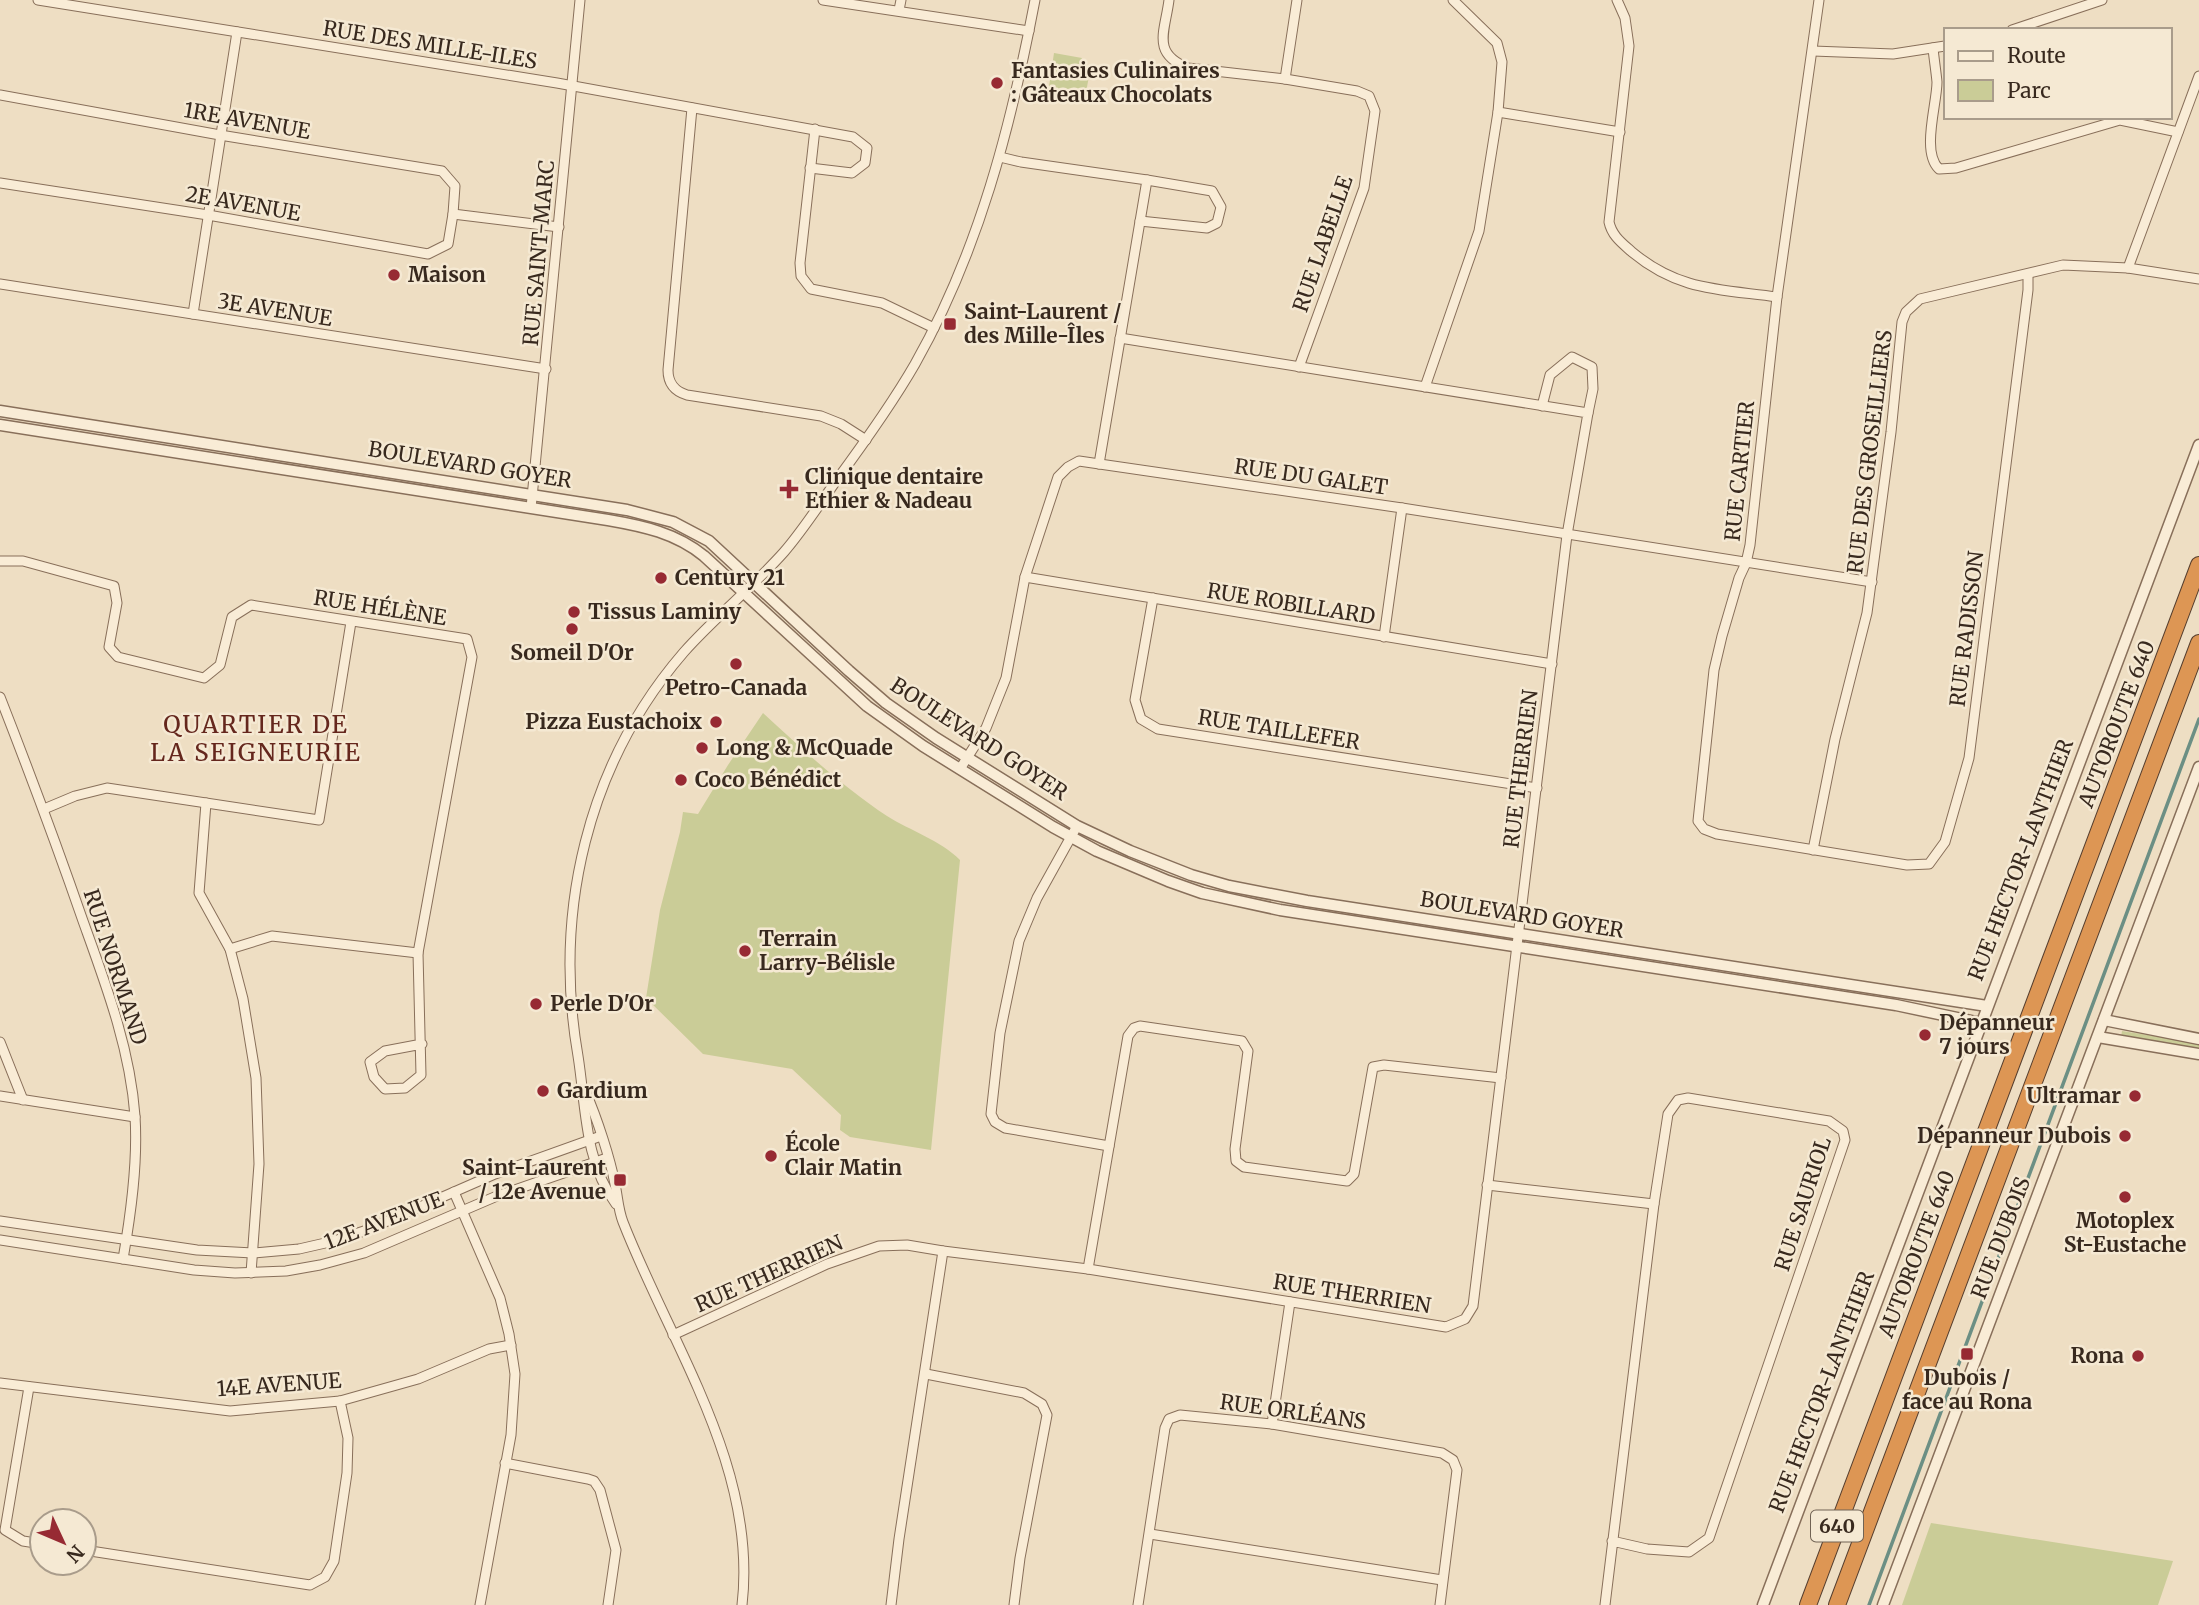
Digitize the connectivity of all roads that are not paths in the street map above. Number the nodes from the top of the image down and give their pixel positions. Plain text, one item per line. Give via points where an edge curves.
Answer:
1 (38, 0) edge
2 (580, 0) edge
3 (823, 0) edge
4 (901, 0) edge
5 (1035, 0) edge
6 (1170, 0) edge
7 (1297, 0) edge
8 (1453, 0) edge
9 (1617, 0) edge
10 (1819, 0) edge
11 (2102, 0) edge
12 (899, 10) junction
13 (2018, 28) edge
14 (1029, 31) junction
15 (237, 32) junction
16 (1944, 46) edge
17 (1933, 48) junction
18 (1813, 51) junction
19 (2199, 76) edge
20 (1285, 79) junction
21 (572, 86) junction
22 (0, 95) edge
23 (692, 108) junction
24 (1498, 112) junction
25 (815, 130) junction
26 (1620, 132) junction
27 (2178, 132) junction
28 (220, 135) junction
29 (1000, 157) junction
30 (810, 168) junction
31 (1147, 180) junction
32 (0, 183) edge
33 (453, 214) junction
34 (208, 215) junction
35 (1140, 220) junction
36 (559, 227) junction
37 (2128, 268) junction
38 (2028, 275) junction
39 (2199, 279) edge
40 (0, 284) edge
41 (1777, 297) junction
42 (193, 314) junction
43 (933, 328) junction
44 (1120, 338) junction
45 (1299, 367) junction
46 (545, 369) junction
47 (1425, 387) junction
48 (1542, 406) junction
49 (0, 411) edge
50 (1588, 414) junction
51 (0, 425) edge
52 (866, 440) junction
53 (2199, 445) edge
54 (1099, 464) junction
55 (533, 495) junction
56 (531, 508) junction
57 (1402, 508) junction
58 (1567, 535) junction
59 (0, 561) edge
60 (1746, 563) junction
61 (2199, 565) edge
62 (1025, 577) junction
63 (754, 582) junction
64 (1872, 582) junction
65 (744, 592) junction
66 (1153, 598) junction
67 (351, 622) junction
68 (1384, 637) junction
69 (2199, 643) edge
70 (1552, 664) junction
71 (0, 697) edge
72 (967, 758) junction
73 (2199, 767) edge
74 (960, 769) junction
75 (1537, 788) junction
76 (206, 803) junction
77 (44, 809) junction
78 (1077, 826) junction
79 (1070, 837) junction
80 (1813, 850) junction
81 (1519, 933) junction
82 (1517, 947) junction
83 (230, 949) junction
84 (418, 953) junction
85 (1987, 1006) junction
86 (2104, 1020) junction
87 (1981, 1023) junction
88 (2098, 1037) junction
89 (2199, 1039) edge
90 (0, 1042) edge
91 (422, 1044) junction
92 (2199, 1054) edge
93 (1501, 1078) junction
94 (583, 1089) junction
95 (0, 1096) edge
96 (23, 1100) junction
97 (135, 1117) junction
98 (601, 1136) junction
99 (590, 1139) junction
100 (1109, 1146) junction
101 (607, 1158) junction
102 (596, 1161) junction
103 (1487, 1185) junction
104 (454, 1192) junction
105 (616, 1203) junction
106 (1654, 1204) junction
107 (462, 1210) junction
108 (0, 1221) edge
109 (0, 1240) edge
110 (126, 1240) junction
111 (943, 1251) junction
112 (253, 1253) junction
113 (123, 1259) junction
114 (1088, 1269) junction
115 (251, 1273) junction
116 (1290, 1302) junction
117 (673, 1335) junction
118 (511, 1345) junction
119 (926, 1374) junction
120 (0, 1383) edge
121 (29, 1387) junction
122 (340, 1401) junction
123 (1272, 1424) junction
124 (505, 1463) junction
125 (1150, 1534) junction
126 (1612, 1541) junction
127 (28, 1542) edge
128 (98, 1552) edge
129 (1442, 1580) junction
130 (480, 1605) edge
131 (608, 1605) edge
132 (742, 1605) edge
133 (891, 1605) edge
134 (1014, 1605) edge
135 (1138, 1605) edge
136 (1440, 1605) edge
137 (1605, 1605) edge
138 (1763, 1605) edge
139 (1808, 1605) edge
140 (1837, 1605) edge
141 (1883, 1605) edge

1 - 15 street, RUE DES MILLE-ILES
2 - 21 street, RUE SAINT-MARC
3 - 12 street
4 - 12 street
5 - 14 street
6 - 20 street, RUE LABELLE via 1163,47 1166,56 1188,68
7 - 20 street
8 - 24 street via 1497,43 1502,62
9 - 26 street via 1629,46
10 - 18 street, RUE CARTIER
11 - 13 street
12 - 14 street
14 - 29 street
15 - 21 street, RUE DES MILLE-ILES
15 - 28 street
16 - 17 street
17 - 18 street via 1894,54
17 - 27 street via 1937,83 1930,133 1939,169 2120,120
18 - 41 street, RUE CARTIER
19 - 27 street
20 - 45 street, RUE LABELLE via 1357,91 1369,96 1375,111 1364,188
21 - 23 street, RUE DES MILLE-ILES
21 - 36 street, RUE SAINT-MARC
22 - 28 street, 1RE AVENUE
23 - 25 street, RUE DES MILLE-ILES
23 - 52 street via 668,370 671,385 687,395 821,416
24 - 26 street
24 - 47 street via 1479,231
25 - 30 street
25 - 30 street, RUE DES MILLE-ILES via 859,139 867,148 867,158 852,173
26 - 41 street via 1609,222 1619,240 1648,265 1677,281
27 - 37 street
28 - 33 street, 1RE AVENUE via 442,172 454,186
28 - 34 street
29 - 31 street
29 - 43 street via 968,250
30 - 43 street via 800,263 804,283 816,291 882,303
31 - 35 street
31 - 35 street via 1212,191 1221,207 1217,223 1207,228
32 - 34 street, 2E AVENUE
33 - 34 street, 2E AVENUE via 448,244 428,254
33 - 36 street
34 - 42 street
35 - 44 street
36 - 46 street, RUE SAINT-MARC
37 - 38 street, RUE DES GROSEILLIERS via 2063,265
37 - 39 street, RUE DES GROSEILLIERS
38 - 64 street, RUE DES GROSEILLIERS via 1920,299 1906,312
38 - 80 street, RUE RADISSON via 1969,758 1945,842 1929,864 1918,865
40 - 42 street, 3E AVENUE
41 - 60 street, RUE CARTIER
42 - 46 street, 3E AVENUE
43 - 52 street
44 - 45 street
44 - 54 street
45 - 47 street
46 - 55 street, RUE SAINT-MARC
47 - 48 street
48 - 50 street
48 - 50 street, RUE THERRIEN via 1550,375 1572,357 1591,367
49 - 55 street, BOULEVARD GOYER
50 - 58 street, RUE THERRIEN
51 - 56 street, BOULEVARD GOYER
52 - 63 street via 795,538
53 - 85 street, RUE HECTOR-LANTHIER
54 - 57 street, RUE DU GALET
54 - 62 street, RUE DU GALET via 1079,461 1058,477
55 - 56 street, RUE SAINT-MARC
55 - 63 street, BOULEVARD GOYER via 642,512 673,522 709,541
56 - 65 street, BOULEVARD GOYER via 662,532 695,548
57 - 58 street, RUE DU GALET
57 - 68 street
58 - 60 street, RUE DU GALET
58 - 70 street, RUE THERRIEN
59 - 67 street, RUE HÉLÈNE via 23,561 114,586 117,603 109,647 118,657 204,678 220,665 232,617 251,605
60 - 64 street, RUE DU GALET
60 - 80 street, RUE CARTIER via 1714,670 1698,821 1717,834
61 - 139 highway, AUTOROUTE 640 / 640
62 - 66 street, RUE ROBILLARD
62 - 72 street, RUE DU GALET via 1006,678 986,728
63 - 65 street
63 - 72 street, BOULEVARD GOYER via 864,685
64 - 80 street, RUE DES GROSEILLIERS
65 - 74 street, BOULEVARD GOYER via 867,706
65 - 94 street via 686,651 652,695 620,748 593,812 579,863 569,945 570,996
66 - 68 street, RUE ROBILLARD
66 - 75 street, RUE TAILLEFER via 1135,700 1140,719 1158,729
67 - 76 street via 319,820
67 - 84 street, RUE HÉLÈNE via 467,639 472,657
68 - 70 street, RUE ROBILLARD
69 - 140 highway, 640
70 - 75 street, RUE THERRIEN
71 - 77 street, RUE NORMAND
72 - 74 street, RUE DU GALET
72 - 78 street, BOULEVARD GOYER
73 - 86 street, RUE DUBOIS
74 - 79 street, BOULEVARD GOYER
75 - 81 street, RUE THERRIEN
76 - 77 street via 107,788
76 - 83 street via 199,893
77 - 97 street, RUE NORMAND via 116,1014
78 - 79 street
78 - 81 street, BOULEVARD GOYER via 1170,868 1229,886
79 - 82 street, BOULEVARD GOYER via 1149,874 1228,900
79 - 100 street via 1019,941 1000,1033 992,1115 1005,1128
81 - 82 street, RUE THERRIEN
81 - 85 street, BOULEVARD GOYER
82 - 87 street, BOULEVARD GOYER via 1896,1005
82 - 93 street, RUE THERRIEN
83 - 84 street via 272,936
83 - 112 street via 256,1078 259,1164
84 - 91 street, RUE HÉLÈNE
85 - 87 street, RUE HECTOR-LANTHIER
86 - 88 street, RUE DUBOIS
86 - 89 street
87 - 138 street, RUE HECTOR-LANTHIER
88 - 92 street
88 - 141 street, RUE DUBOIS
90 - 96 street
91 - 91 street, RUE HÉLÈNE via 421,1075 405,1088 385,1089 374,1077 370,1062 385,1051
93 - 100 street via 1373,1067 1354,1174 1347,1181 1244,1167 1236,1161 1235,1149 1248,1051 1242,1041 1140,1026 1128,1036
93 - 103 street, RUE THERRIEN
94 - 98 street
94 - 99 street
95 - 96 street
96 - 97 street
97 - 110 street, RUE NORMAND
98 - 99 street, 12E AVENUE
98 - 101 street
99 - 102 street
99 - 104 street, 12E AVENUE
100 - 114 street
101 - 102 street, 12E AVENUE
101 - 105 street
102 - 105 street via 604,1187
102 - 107 street, 12E AVENUE
103 - 106 street
103 - 116 street, RUE THERRIEN via 1473,1306 1465,1319 1446,1326
104 - 107 street
104 - 112 street, 12E AVENUE via 334,1241
105 - 117 street
106 - 126 street, RUE SAURIOL
106 - 126 street, RUE SAURIOL via 1668,1114 1678,1100 1829,1121 1843,1131 1845,1140 1709,1538 1689,1552
107 - 115 street, 12E AVENUE via 347,1258
107 - 118 street via 499,1298
108 - 110 street, 12E AVENUE
109 - 113 street, 12E AVENUE
110 - 112 street, 12E AVENUE
110 - 113 street, RUE NORMAND
111 - 114 street, RUE THERRIEN
111 - 117 street, RUE THERRIEN via 879,1246 827,1264
111 - 119 street
112 - 115 street
113 - 115 street, 12E AVENUE
114 - 116 street, RUE THERRIEN
116 - 123 street
117 - 132 street via 730,1475 742,1538
118 - 122 street, 14E AVENUE
118 - 124 street via 515,1396
119 - 133 street
119 - 134 street via 1024,1392 1042,1404 1047,1415
120 - 121 street, 14E AVENUE
121 - 122 street, 14E AVENUE via 230,1411
121 - 127 street via 5,1530
122 - 128 street via 348,1438 347,1473 334,1561 325,1577 310,1585
123 - 125 street, RUE ORLÉANS via 1180,1415 1169,1419
123 - 129 street, RUE ORLÉANS via 1442,1453 1453,1460 1457,1470
124 - 130 street
124 - 131 street via 596,1483 616,1550
125 - 129 street
125 - 135 street, RUE ORLÉANS
126 - 137 street, RUE SAURIOL
129 - 136 street, RUE ORLÉANS

